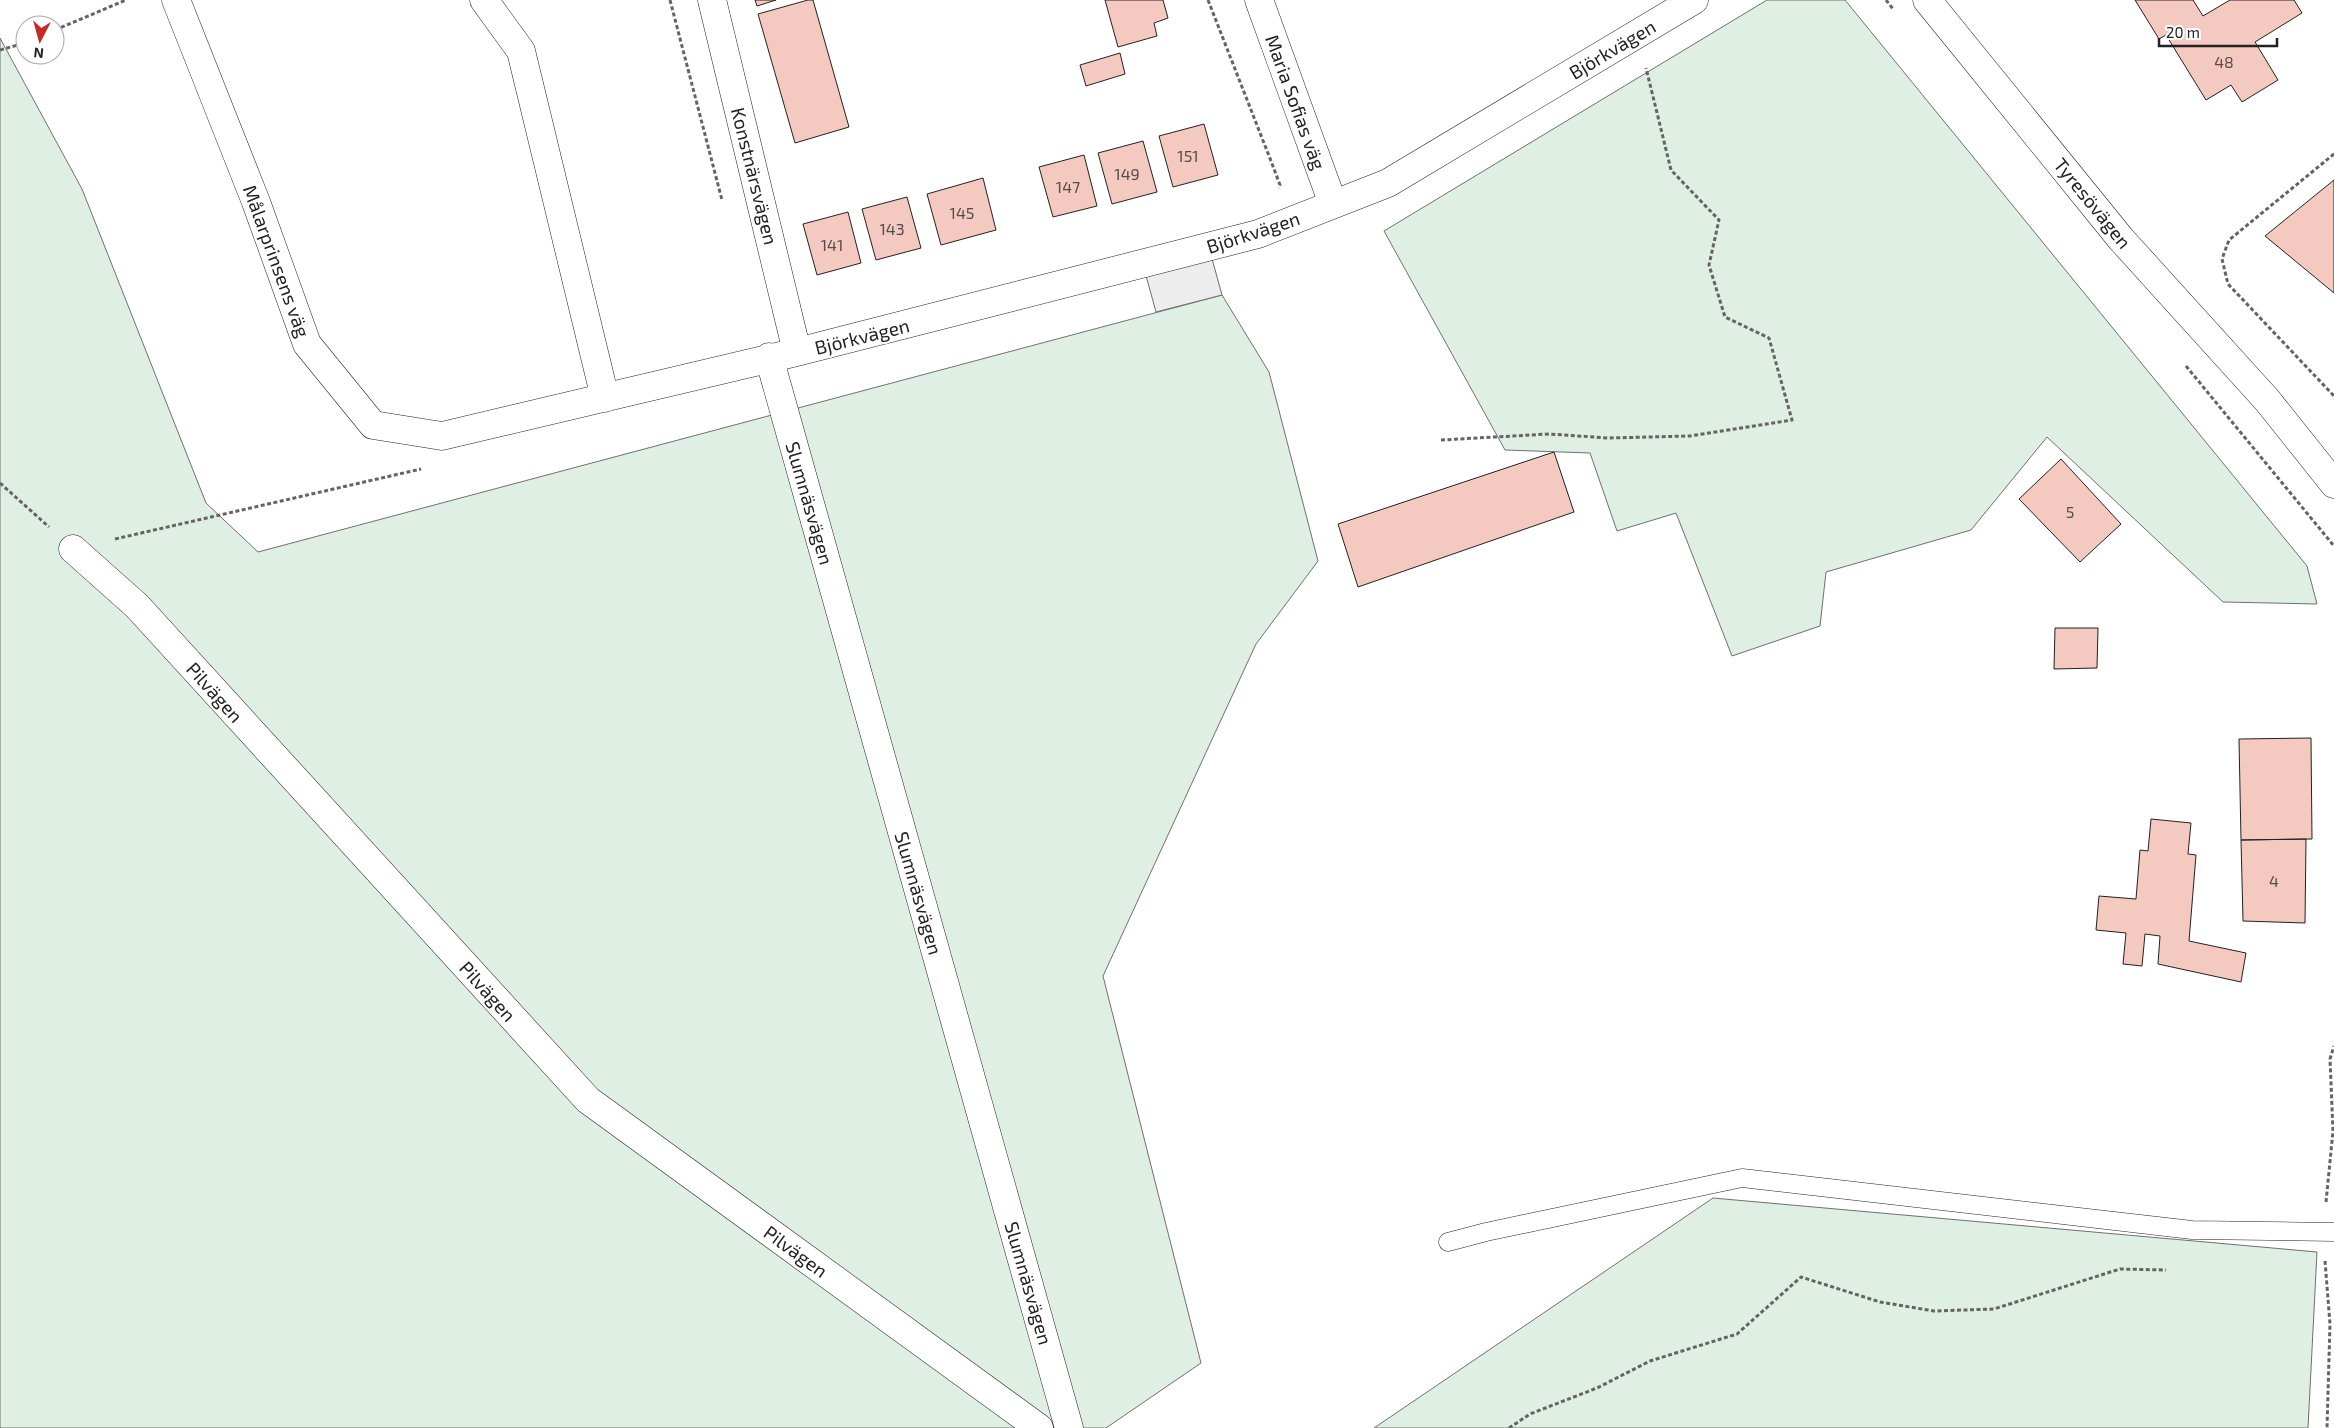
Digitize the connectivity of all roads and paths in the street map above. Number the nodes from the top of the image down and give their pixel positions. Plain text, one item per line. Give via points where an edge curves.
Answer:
1 (126, 0) edge
2 (176, 0) edge
3 (484, 0) edge
4 (670, 0) edge
5 (712, 0) edge
6 (1208, 0) edge
7 (1259, 0) edge
8 (1694, 0) edge
9 (1927, 0) edge
10 (65, 26) edge
11 (15, 46) edge
12 (0, 50) edge
13 (1644, 61) dead end
14 (2334, 154) edge
15 (1278, 192) dead end
16 (1333, 204) junction
17 (724, 208) dead end
18 (797, 352) junction
19 (769, 357) junction
20 (2334, 396) edge
21 (605, 398) junction
22 (2267, 400) junction
23 (1441, 440) dead end
24 (2334, 466) edge
25 (0, 483) edge
26 (2334, 484) edge
27 (73, 549) joint
28 (2334, 1232) edge
29 (1448, 1242) dead end
30 (2166, 1270) dead end
31 (1038, 1428) edge
32 (1069, 1428) edge
33 (1509, 1428) edge

1 - 10 path
2 - 21 street, Målarprinsens väg via 256,202 307,344 373,424 442,436
3 - 21 street via 521,51
4 - 17 path
5 - 18 street, Konstnärsvägen
6 - 15 path via 1280,185
7 - 16 street, Maria Sofias väg
8 - 16 street, Björkvägen via 1388,183
9 - 22 street, Tyresövägen via 2121,239
11 - 12 path
13 - 23 path via 1671,170 1719,220 1709,265 1725,317 1769,338 1792,420 1690,436 1608,438 1549,434
14 - 20 path via 2229,240 2222,259 2228,284
16 - 18 street, Björkvägen via 1258,234
18 - 19 street, Björkvägen
19 - 21 street, Målarprinsens väg
19 - 32 street, Slumnäsvägen
22 - 24 street, Tyresövägen
22 - 26 street, Tyresövägen
25 - 27 path
27 - 31 street, Pilvägen via 137,606 588,1100
28 - 29 lane via 2192,1230 1742,1178
30 - 33 path via 2120,1269 1994,1309 1934,1311 1880,1302 1801,1278 1737,1334 1650,1361 1596,1388 1530,1414

